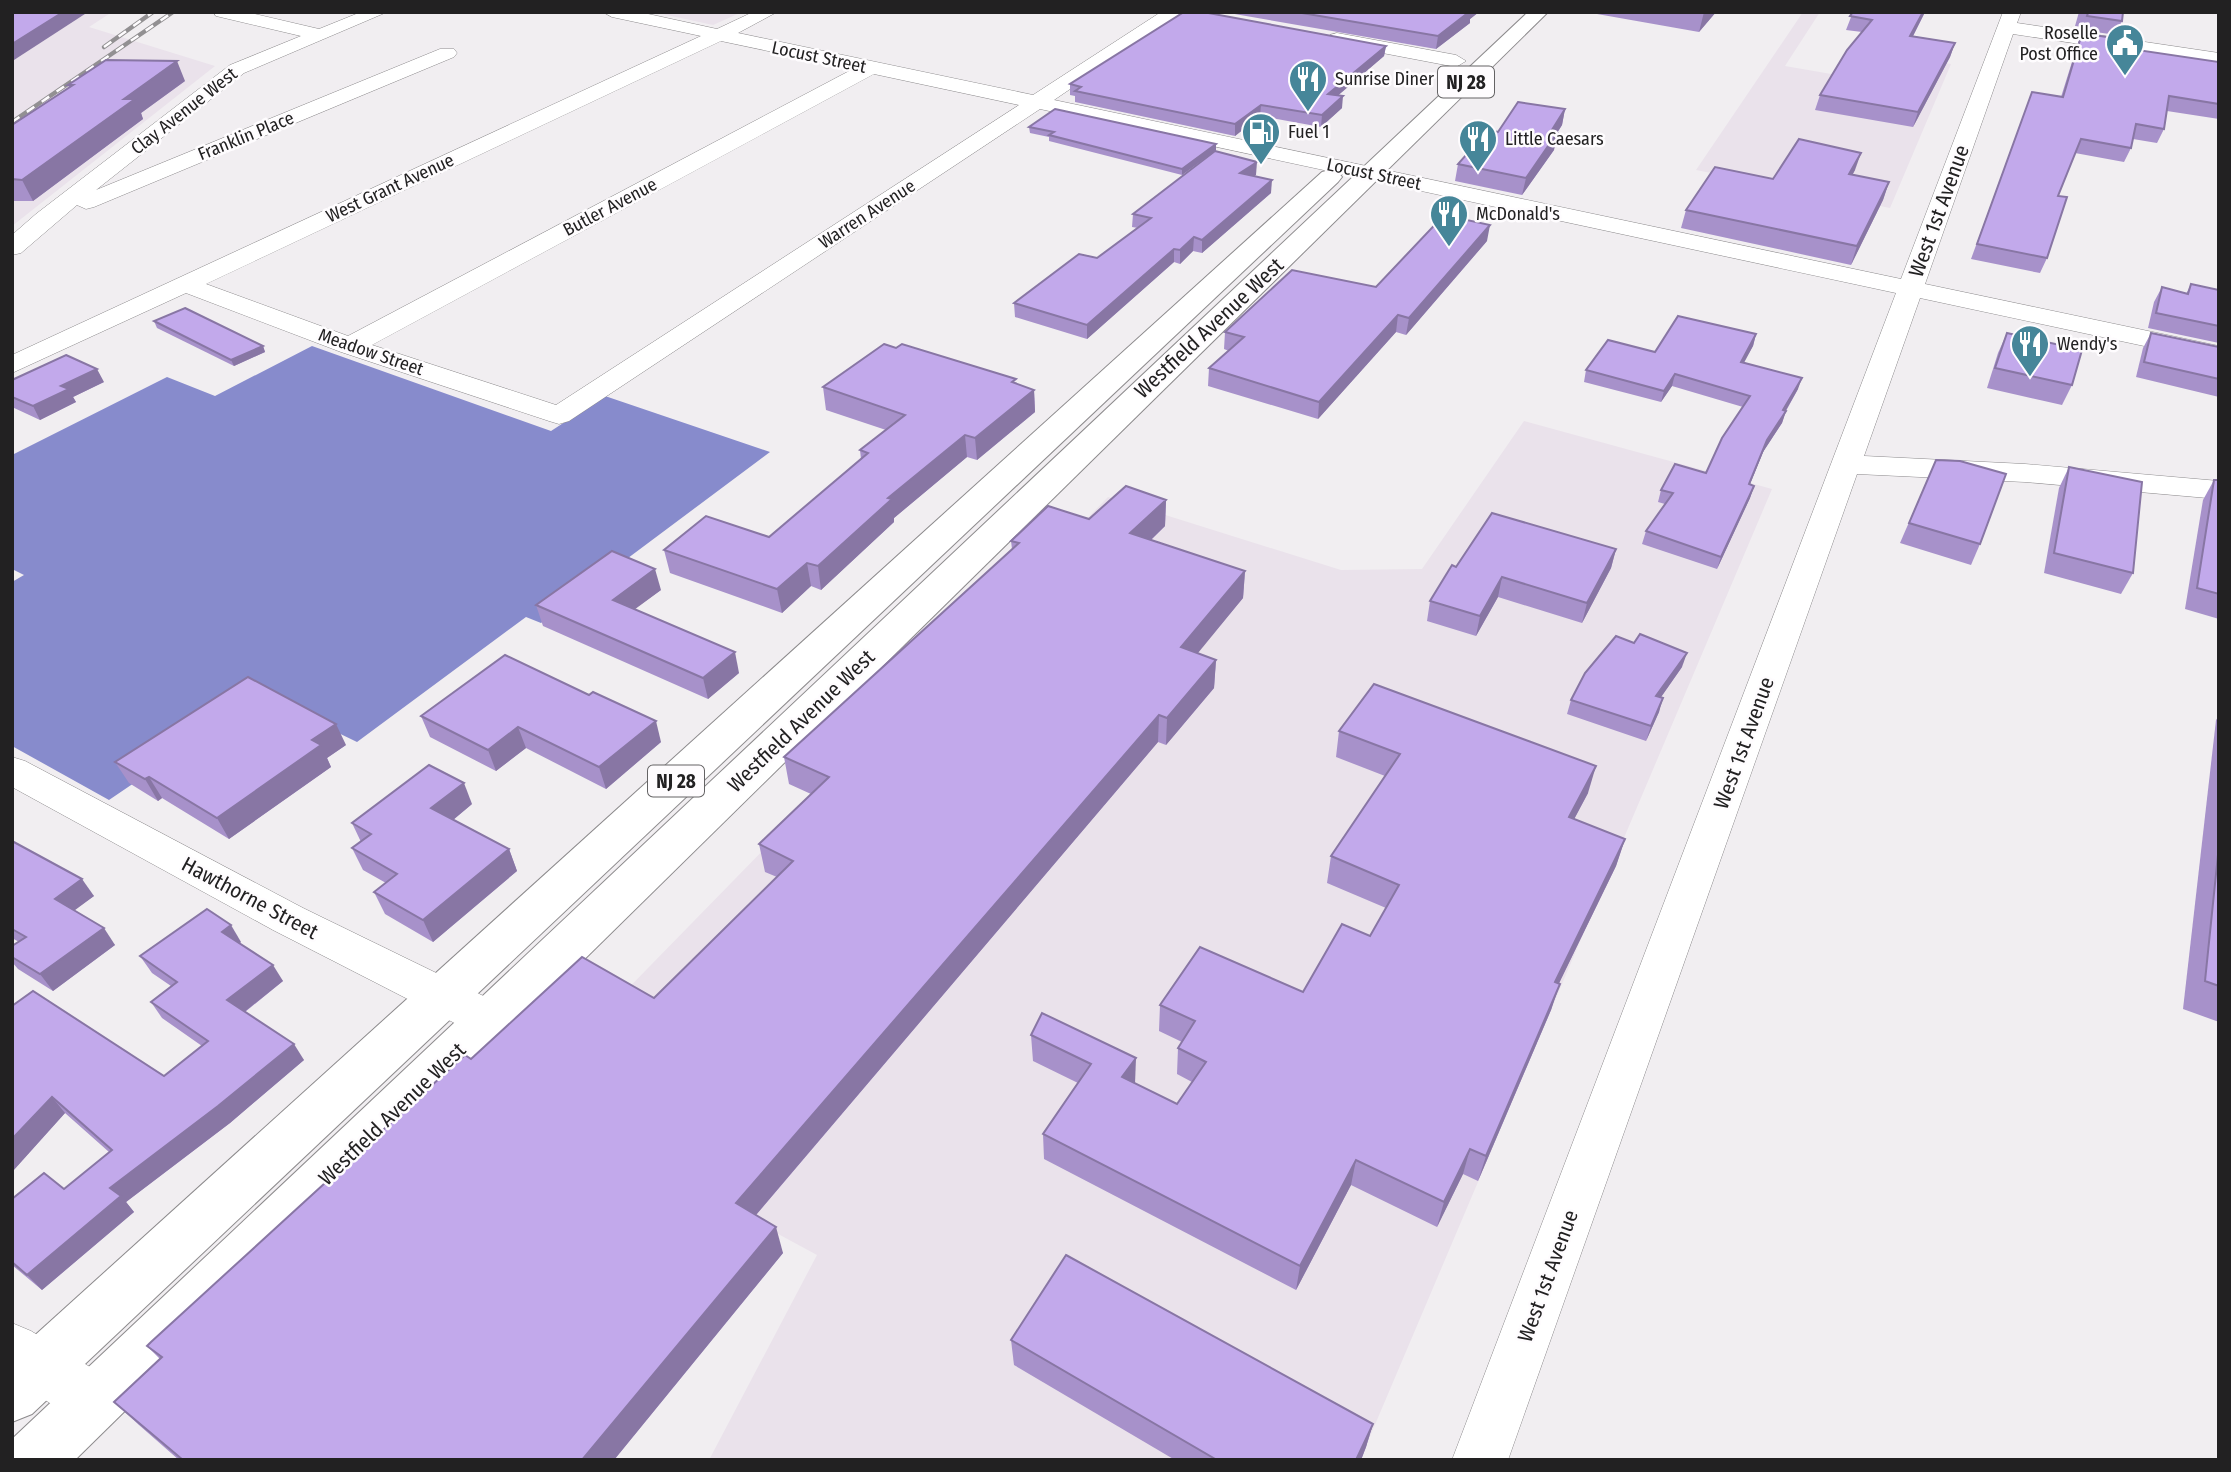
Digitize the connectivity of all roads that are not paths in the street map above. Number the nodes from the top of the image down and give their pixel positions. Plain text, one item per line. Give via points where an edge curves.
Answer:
1 (222, 12) edge
2 (378, 12) edge
3 (612, 12) edge
4 (768, 12) edge
5 (1174, 12) edge
6 (1539, 12) edge
7 (2009, 19) edge
8 (319, 35) junction
9 (719, 35) junction
10 (1321, 37) edge
11 (1474, 45) dead end
12 (447, 53) dead end
13 (2219, 59) edge
14 (1456, 61) junction
15 (870, 68) junction
16 (1439, 77) dead end
17 (1036, 103) junction
18 (1358, 163) junction
19 (44, 219) junction
20 (12, 248) edge
21 (184, 284) junction
22 (1911, 288) junction
23 (350, 346) junction
24 (2219, 354) edge
25 (12, 365) edge
26 (1113, 398) junction
27 (559, 415) joint
28 (1845, 464) junction
29 (2219, 490) edge
30 (719, 741) junction
31 (761, 759) junction
32 (12, 771) edge
33 (443, 996) junction
34 (490, 1020) junction
35 (22, 1370) edge
36 (94, 1400) junction
37 (33, 1460) edge
38 (1480, 1460) edge

1 - 8 street
2 - 8 street, Clay Avenue West
3 - 9 street, Locust Street
4 - 9 street, West Grant Avenue
5 - 17 street, Warren Avenue
6 - 18 main road, Westfield Avenue West / NJ 28
7 - 13 street
7 - 22 street, West 1st Avenue
8 - 19 street, Clay Avenue West via 237,69
9 - 15 street, Locust Street
9 - 21 street, West Grant Avenue
10 - 14 street
11 - 14 main road, NJ 28
12 - 19 street, Franklin Place
14 - 16 main road, NJ 28
15 - 17 street, Locust Street
15 - 23 street, Butler Avenue
17 - 18 street, Locust Street
17 - 27 street, Warren Avenue
18 - 22 street, Locust Street
18 - 26 main road, Westfield Avenue West / NJ 28
19 - 20 street, Clay Avenue West
21 - 23 street, Meadow Street
21 - 25 street, West Grant Avenue
22 - 24 street, Locust Street
22 - 28 street, West 1st Avenue
23 - 27 street, Meadow Street
26 - 30 main road, Westfield Avenue West / NJ 28
26 - 31 main road, Westfield Avenue West / NJ 28
28 - 29 street via 2025,473
28 - 38 street, West 1st Avenue
30 - 31 main road
30 - 33 main road, Westfield Avenue West / NJ 28
31 - 34 main road, Westfield Avenue West / NJ 28
32 - 33 street, Hawthorne Street
33 - 34 street, Hawthorne Street
33 - 35 main road, Westfield Avenue West / NJ 28
34 - 36 main road, Westfield Avenue West / NJ 28
35 - 36 street
36 - 37 main road, Westfield Avenue West / NJ 28

